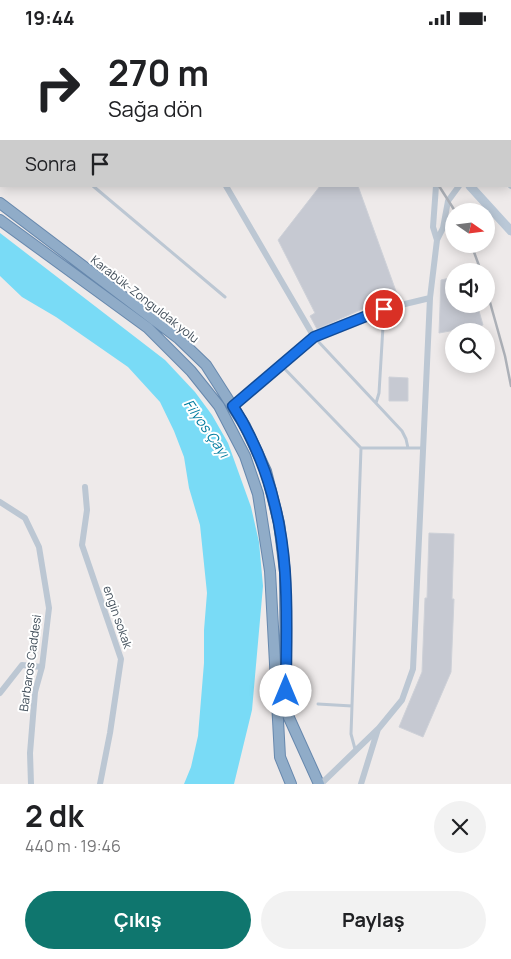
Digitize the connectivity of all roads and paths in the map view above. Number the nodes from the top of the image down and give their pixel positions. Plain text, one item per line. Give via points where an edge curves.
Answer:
1 (94, 187) edge
2 (227, 187) edge
3 (436, 187) edge
4 (457, 187) edge
5 (471, 187) edge
6 (0, 203) edge
7 (0, 220) edge
8 (511, 231) edge
9 (437, 240) junction
10 (226, 297) dead end
11 (430, 298) junction
12 (384, 309) junction
13 (314, 337) junction
14 (281, 365) junction
15 (376, 403) junction
16 (233, 406) junction
17 (361, 448) junction
18 (408, 448) junction
19 (423, 448) junction
20 (85, 487) dead end
21 (0, 502) edge
22 (42, 667) junction
23 (0, 693) edge
24 (318, 704) dead end
25 (352, 707) junction
26 (379, 728) junction
27 (356, 750) junction
28 (31, 784) edge
29 (100, 784) edge
30 (291, 784) edge
31 (320, 784) edge
32 (361, 784) edge

1 - 10 lane
2 - 13 street
3 - 9 street via 433,227
4 - 9 street via 448,201 443,228
5 - 8 main road
6 - 16 highway, Karabük-Zonguldak yolu via 178,338 206,365
7 - 30 highway, Karabük-Zonguldak yolu via 148,328 191,371 219,406 245,456 258,494 270,571 280,757
9 - 11 street
11 - 12 street
11 - 19 street
12 - 13 street
12 - 15 lane
13 - 14 street
13 - 15 lane
14 - 16 street
14 - 17 lane
15 - 18 lane via 402,431
16 - 31 highway, Karabük-Zonguldak yolu via 266,471 279,523 285,572 286,711
17 - 18 lane
17 - 25 lane
18 - 19 lane
19 - 26 street via 412,669 402,700
20 - 29 street, engin sokak via 87,510 82,545 121,659
21 - 22 street, Barbaros Caddesi via 25,518 39,547 49,608
22 - 23 street via 22,665
22 - 28 street, Barbaros Caddesi via 35,692
24 - 25 lane
25 - 27 lane via 351,734
26 - 27 street
26 - 32 street
27 - 31 street

